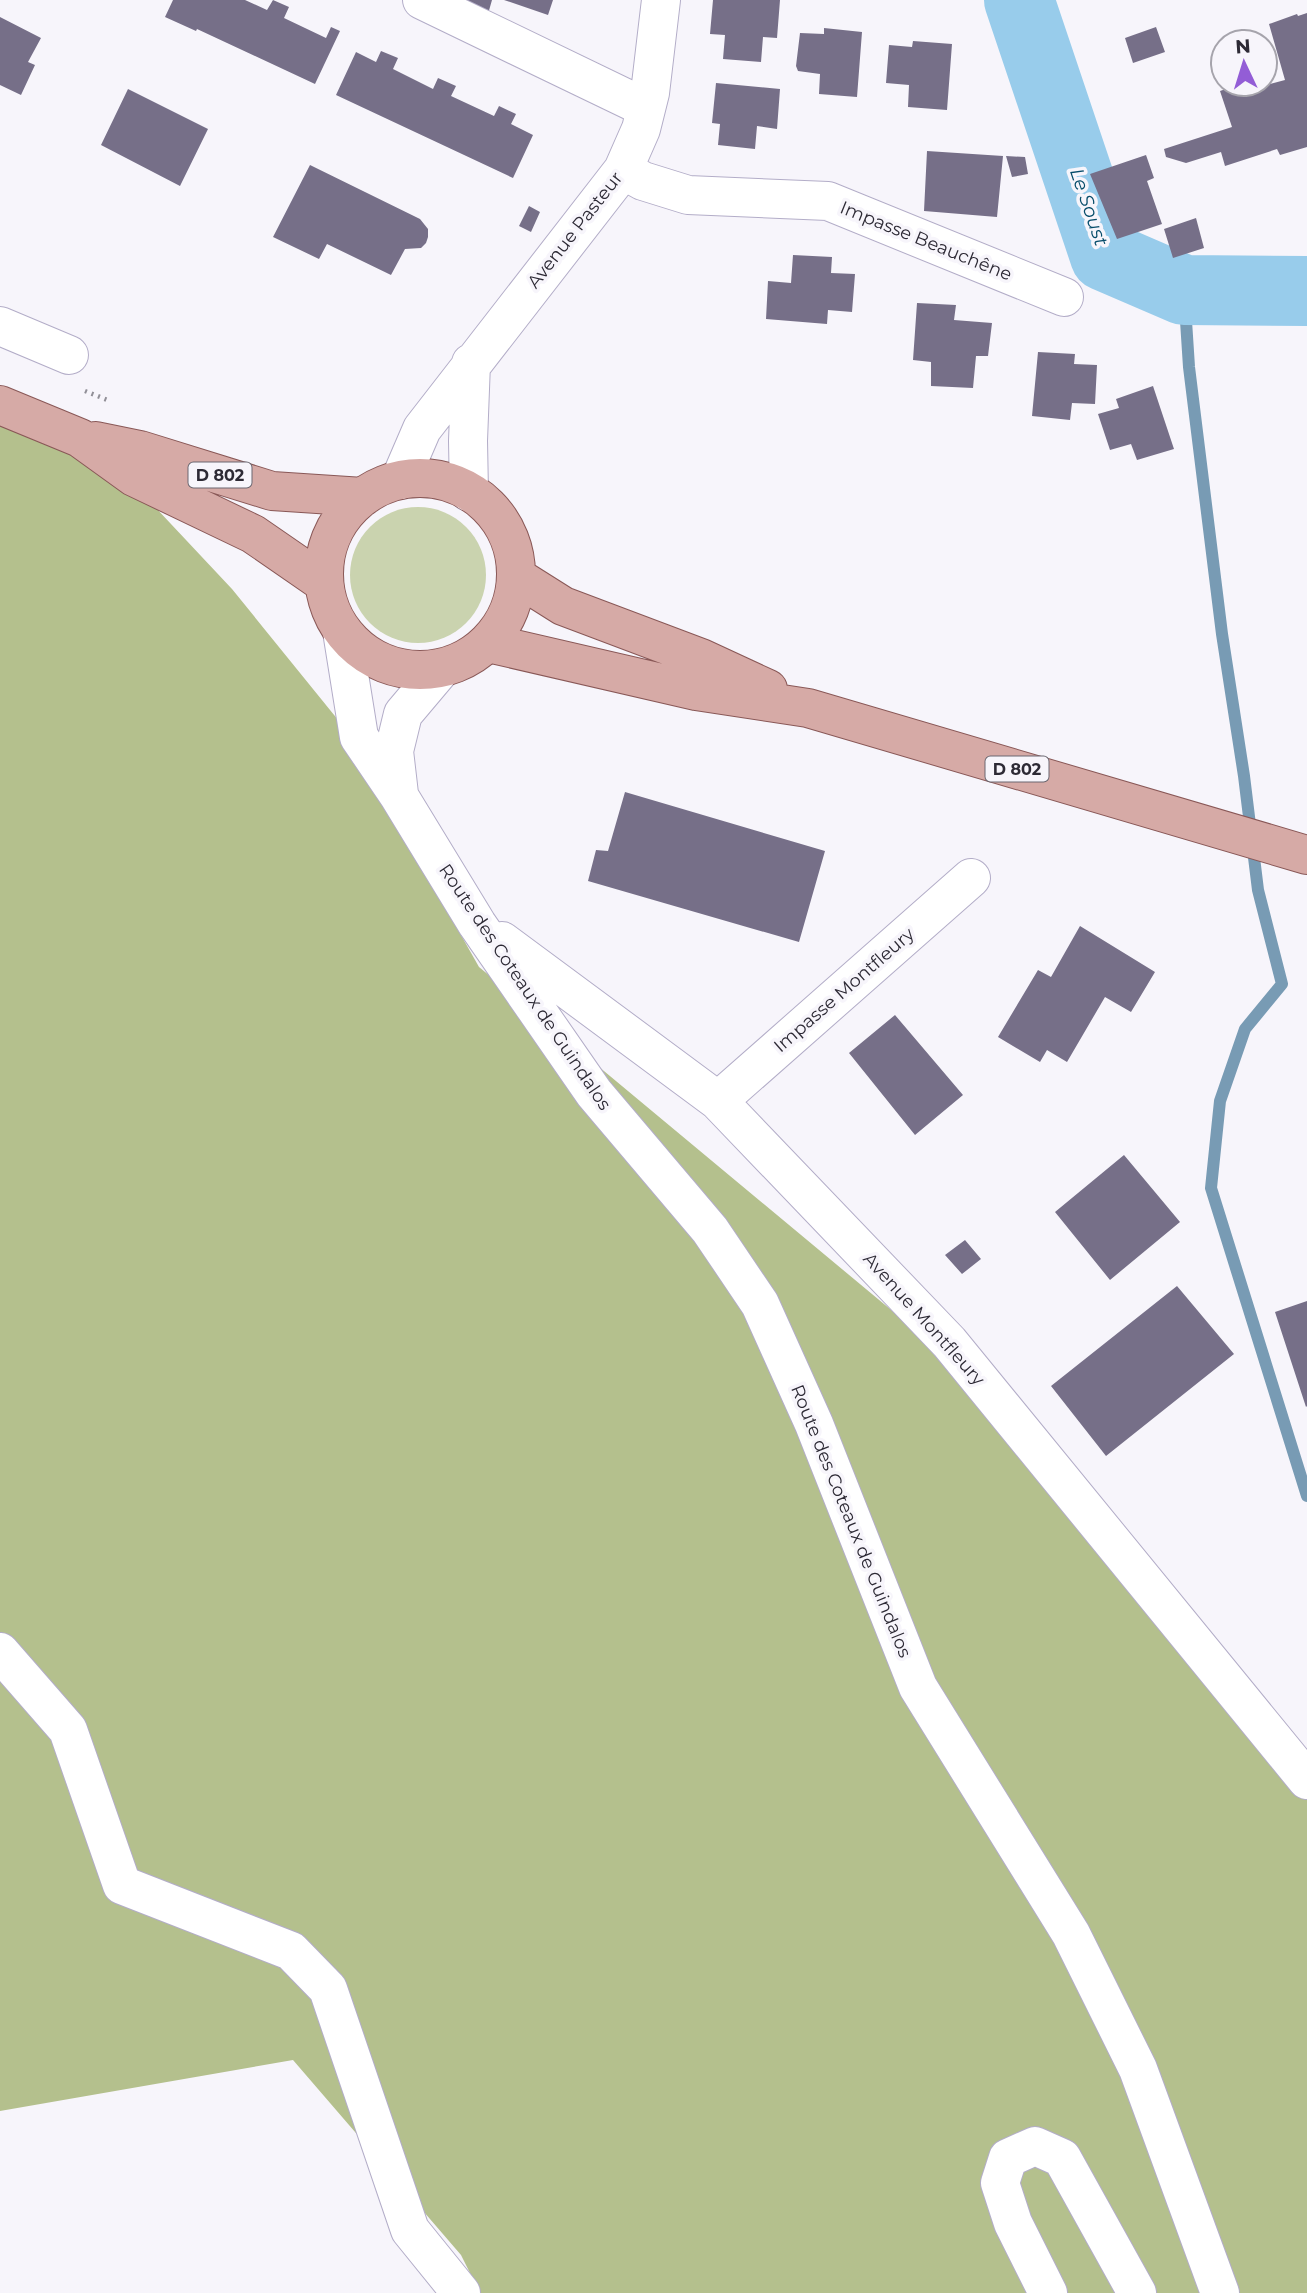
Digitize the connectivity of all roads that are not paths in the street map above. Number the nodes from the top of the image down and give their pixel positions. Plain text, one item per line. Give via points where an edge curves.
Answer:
1 (422, 0) edge
2 (661, 0) edge
3 (646, 108) junction
4 (623, 170) junction
5 (1064, 297) dead end
6 (0, 326) edge
7 (69, 355) dead end
8 (471, 363) junction
9 (0, 405) edge
10 (80, 438) junction
11 (400, 480) junction
12 (469, 492) junction
13 (363, 497) junction
14 (517, 577) junction
15 (324, 583) junction
16 (342, 631) junction
17 (488, 643) junction
18 (441, 669) junction
19 (808, 708) junction
20 (399, 796) junction
21 (1293, 850) edge
22 (971, 878) dead end
23 (477, 923) junction
24 (718, 1101) junction
25 (0, 1651) edge
26 (1307, 1780) edge
27 (461, 2293) edge
28 (1048, 2293) edge
29 (1137, 2293) edge
30 (1220, 2293) edge

1 - 3 street
2 - 3 street, Avenue Pasteur
3 - 4 street, Avenue Pasteur
4 - 5 street, Impasse Beauchêne via 688,195 828,201
4 - 8 street, Avenue Pasteur
6 - 7 street
8 - 11 street, Avenue Pasteur via 422,429
8 - 12 street
9 - 10 main road, D 802
10 - 13 main road, D 802 via 139,450 272,491
10 - 15 main road, D 802 via 134,477 253,534
11 - 12 main road via 447,482
11 - 13 main road
12 - 14 main road via 505,527
13 - 15 main road via 340,520 326,550
14 - 17 main road via 503,624
14 - 19 main road, D 802 via 563,606 701,658
15 - 16 main road
16 - 18 main road via 361,651 386,664 413,671
16 - 20 street, Route des Coteaux de Guindalos via 359,737
17 - 18 main road via 467,659
17 - 19 main road, D 802 via 696,691
18 - 20 street, Route des Coteaux de Guindalos via 403,714 394,751
19 - 21 main road, D 802
20 - 23 street, Route des Coteaux de Guindalos
22 - 24 street, Impasse Montfleury
23 - 24 street, Avenue Montfleury
23 - 30 street, Route des Coteaux de Guindalos via 594,1093 710,1230 760,1304 814,1424 918,1687 1071,1934 1138,2069
24 - 26 street, Avenue Montfleury via 949,1342
25 - 27 street via 68,1730 122,1885 291,1951 328,1989 410,2230
28 - 29 street via 1013,2223 1000,2183 1008,2158 1035,2146 1062,2158

